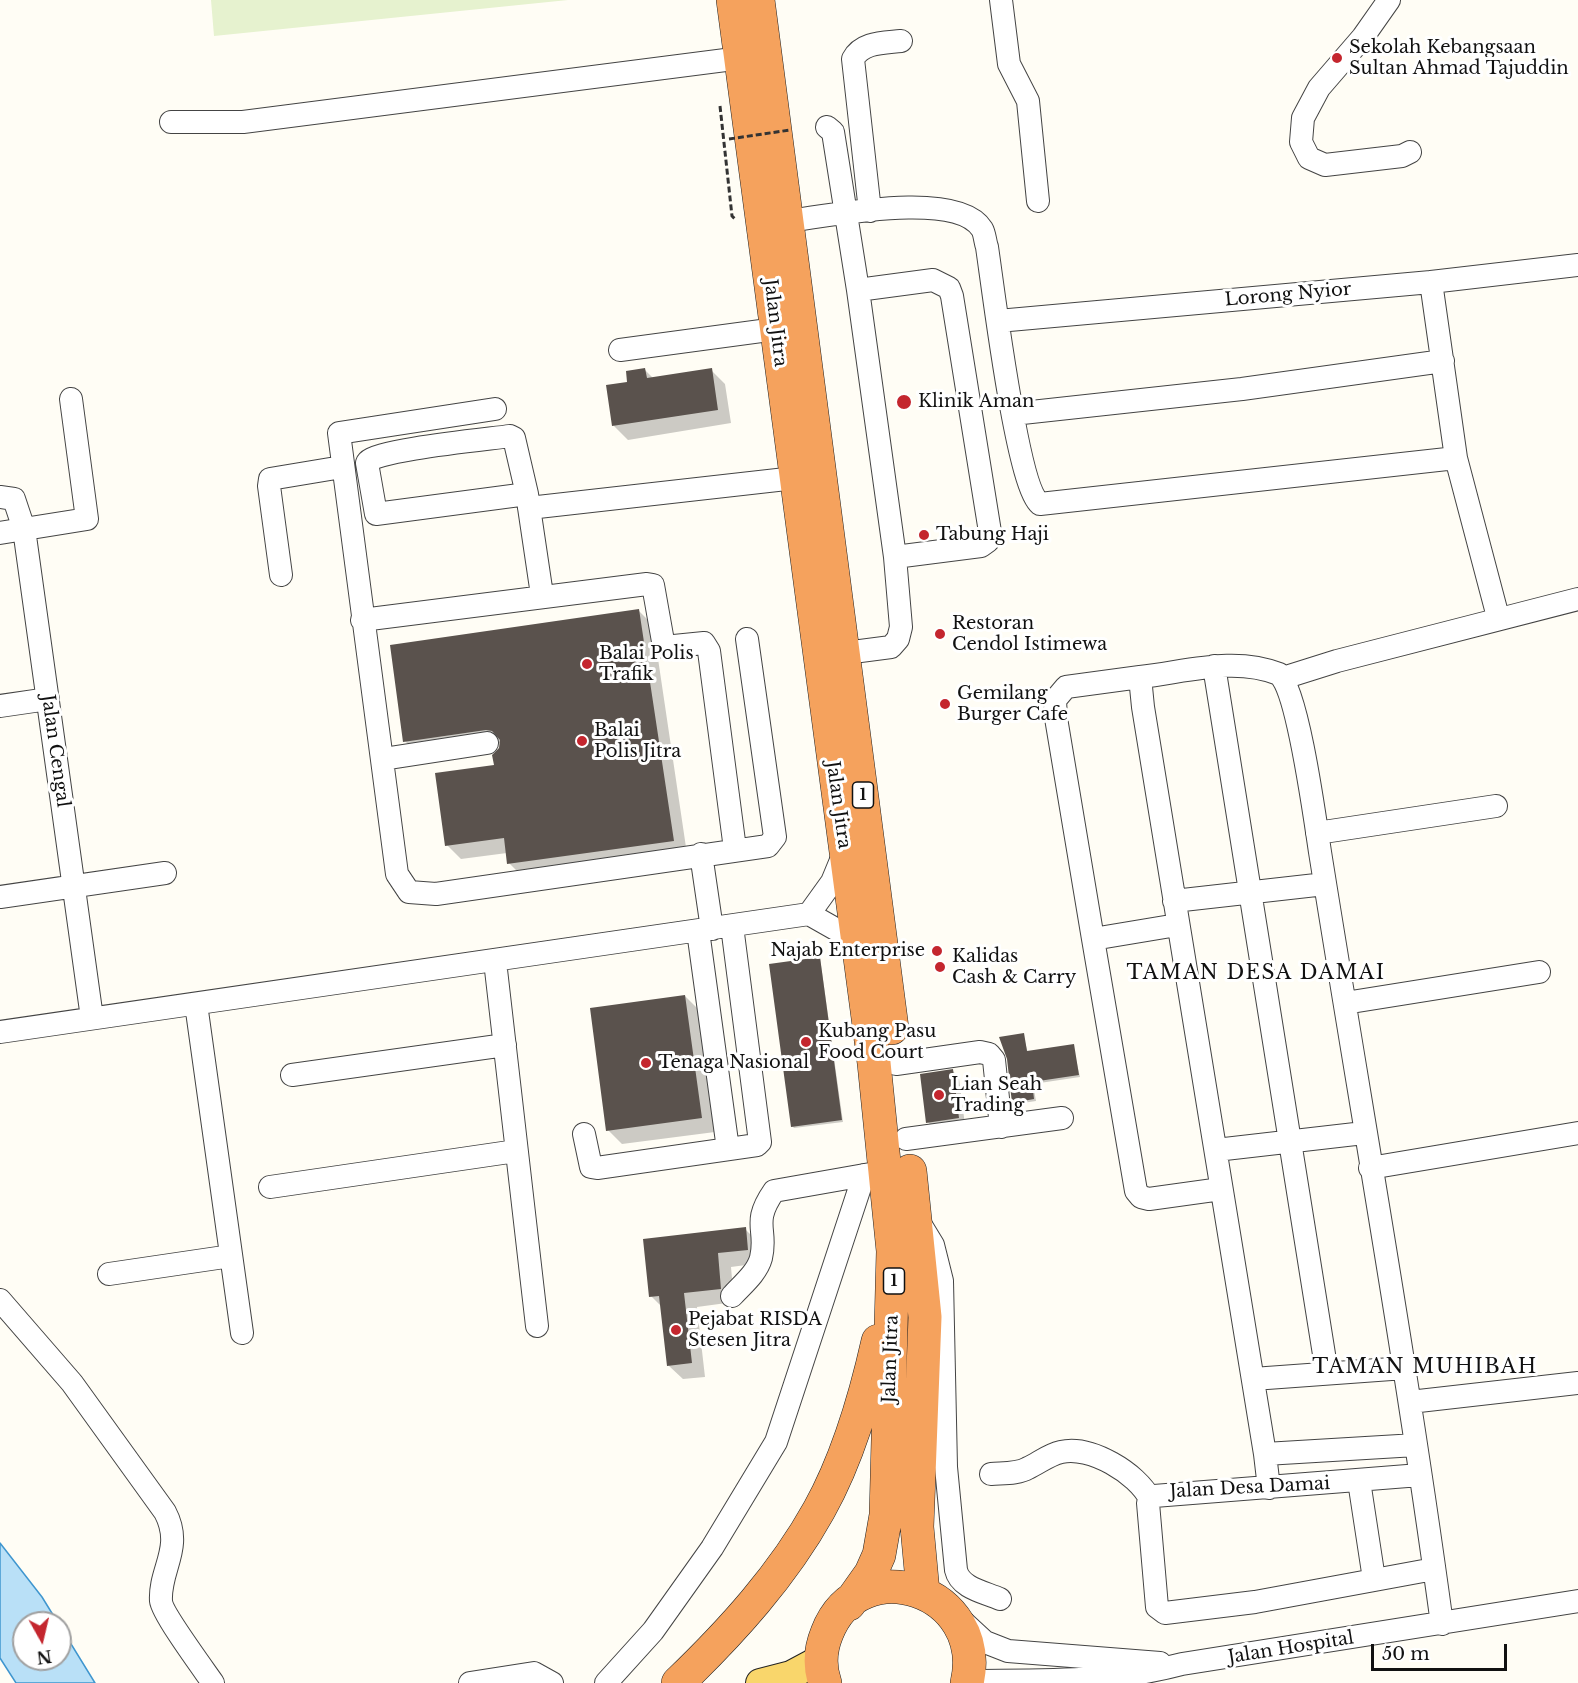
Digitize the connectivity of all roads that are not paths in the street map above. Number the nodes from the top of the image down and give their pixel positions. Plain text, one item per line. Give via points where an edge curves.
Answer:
1 (733, 0) edge
2 (758, 0) edge
3 (1001, 0) edge
4 (1389, 0) edge
5 (901, 41) dead end
6 (741, 58) junction
7 (171, 122) dead end
8 (827, 127) dead end
9 (1410, 152) dead end
10 (1038, 201) dead end
11 (870, 211) junction
12 (846, 214) junction
13 (788, 221) junction
14 (1578, 265) edge
15 (1431, 282) junction
16 (858, 290) junction
17 (998, 321) junction
18 (776, 329) junction
19 (620, 350) dead end
20 (1443, 361) junction
21 (70, 399) dead end
22 (495, 409) dead end
23 (1013, 414) junction
24 (399, 423) junction
25 (404, 450) junction
26 (1456, 458) junction
27 (342, 467) junction
28 (795, 478) junction
29 (0, 497) edge
30 (528, 501) junction
31 (24, 530) junction
32 (0, 533) edge
33 (896, 557) junction
34 (281, 575) dead end
35 (542, 595) junction
36 (1578, 599) edge
37 (1498, 617) junction
38 (362, 620) junction
39 (747, 639) dead end
40 (845, 653) junction
41 (1214, 666) junction
42 (1140, 677) junction
43 (1283, 678) junction
44 (48, 699) junction
45 (0, 706) edge
46 (487, 743) dead end
47 (382, 759) junction
48 (1496, 806) dead end
49 (1317, 833) junction
50 (735, 849) junction
51 (844, 851) junction
52 (701, 854) junction
53 (165, 873) dead end
54 (1325, 884) junction
55 (74, 886) junction
56 (1250, 892) junction
57 (0, 897) edge
58 (1174, 901) junction
59 (808, 914) junction
60 (1177, 925) junction
61 (714, 929) junction
62 (1093, 939) junction
63 (858, 950) junction
64 (495, 961) junction
65 (1539, 972) dead end
66 (1345, 1003) junction
67 (196, 1004) junction
68 (92, 1018) junction
69 (0, 1032) edge
70 (506, 1045) junction
71 (748, 1049) junction
72 (716, 1053) junction
73 (896, 1064) junction
74 (292, 1075) dead end
75 (1062, 1118) dead end
76 (1001, 1127) junction
77 (1364, 1133) junction
78 (1578, 1133) edge
79 (584, 1134) dead end
80 (906, 1139) junction
81 (1291, 1142) junction
82 (728, 1149) junction
83 (1216, 1150) junction
84 (516, 1151) junction
85 (1370, 1168) junction
86 (875, 1173) junction
87 (270, 1187) dead end
88 (1221, 1189) junction
89 (915, 1216) junction
90 (231, 1256) junction
91 (109, 1274) dead end
92 (894, 1278) junction
93 (732, 1296) dead end
94 (0, 1300) edge
95 (537, 1326) dead end
96 (242, 1333) dead end
97 (1405, 1368) junction
98 (1327, 1373) junction
99 (1252, 1378) junction
100 (1578, 1383) edge
101 (1410, 1402) junction
102 (1416, 1445) junction
103 (1265, 1454) junction
104 (991, 1474) dead end
105 (1420, 1475) junction
106 (1359, 1481) junction
107 (1269, 1488) junction
108 (1149, 1501) junction
109 (1434, 1569) junction
110 (1374, 1578) junction
111 (1000, 1599) dead end
112 (935, 1600) junction
113 (1578, 1601) edge
114 (849, 1604) junction
115 (1442, 1624) junction
116 (1182, 1664) junction
117 (823, 1671) edge
118 (1149, 1678) edge
119 (967, 1682) edge
120 (213, 1683) edge
121 (470, 1683) edge
122 (552, 1683) edge
123 (606, 1683) edge
124 (678, 1683) edge
125 (760, 1683) edge

1 - 6 highway, Jalan Jitra / 1
2 - 13 highway, Jalan Jitra / 1
3 - 10 street via 1009,64 1028,101
4 - 9 street via 1319,88 1303,118 1301,142 1309,158 1325,165
5 - 11 street via 865,46 854,58
6 - 7 street via 243,122
6 - 18 highway, Jalan Jitra / 1
8 - 12 street via 833,132
11 - 12 street
11 - 17 street via 945,208 969,218 982,229
12 - 13 street
12 - 16 street
13 - 40 highway, Jalan Jitra / 1
14 - 15 street, Lorong Nyior
15 - 17 street, Lorong Nyior
15 - 20 street
16 - 33 street
16 - 33 street via 933,280 949,288 990,532 988,541 981,546
17 - 23 street
18 - 19 street
18 - 28 highway, Jalan Jitra / 1
20 - 23 street via 1242,389
20 - 26 street
21 - 31 street via 87,519
22 - 24 street
23 - 26 street via 1030,491 1040,504
24 - 25 street
24 - 27 street via 339,433
25 - 30 street via 510,436 518,443
25 - 30 street via 368,459 376,514
26 - 37 street
27 - 34 street via 270,479
27 - 38 street
28 - 30 street
28 - 51 highway, Jalan Jitra / 1
29 - 31 street, Jalan Cengal via 14,499
30 - 35 street
31 - 32 street
31 - 44 street, Jalan Cengal
33 - 40 street via 901,627 898,639 891,647
35 - 38 street
35 - 50 street via 653,585 664,647 707,645
36 - 37 street
37 - 43 street
38 - 47 street
39 - 50 street via 775,837 768,846
40 - 73 highway, Jalan Jitra / 1
41 - 42 street
41 - 43 street via 1254,667
41 - 56 street
42 - 58 street
42 - 62 street via 1066,687 1055,700
43 - 49 street via 1291,697
44 - 45 street
44 - 55 street, Jalan Cengal
46 - 47 street
47 - 52 street via 397,874 409,892 436,894
48 - 49 street
49 - 54 street
50 - 52 street
51 - 59 street via 832,882
51 - 63 highway, Jalan Jitra / 1
52 - 61 street
53 - 55 street
54 - 56 street
54 - 66 street
55 - 57 street
55 - 68 street, Jalan Cengal
56 - 58 street
56 - 81 street
58 - 60 street
59 - 61 street
59 - 63 street via 839,931
60 - 62 street
60 - 83 street
61 - 64 street
61 - 71 street
61 - 72 street
62 - 88 street via 1136,1191 1149,1199
63 - 86 highway, Jalan Jitra / 1
64 - 67 street
64 - 70 street
65 - 66 street
66 - 77 street
67 - 68 street
67 - 90 street
68 - 69 street
70 - 74 street
70 - 84 street
71 - 72 street
71 - 82 street via 760,1142
72 - 82 street
73 - 76 street via 989,1054 994,1060
73 - 80 highway, Jalan Jitra / 1
75 - 76 street
76 - 80 street
77 - 81 street
77 - 85 street
78 - 85 street
79 - 82 street via 588,1162 597,1168
80 - 89 highway, Jalan Jitra / 1
81 - 83 street
81 - 98 street
83 - 88 street
84 - 87 street
84 - 95 street
85 - 97 street
86 - 92 highway, Jalan Jitra / 1 via 893,1225
86 - 93 street via 774,1191 760,1215 762,1256
86 - 123 street via 776,1442 712,1548 652,1631
88 - 99 street
89 - 111 street via 933,1245 942,1281 946,1476 956,1570 965,1585
89 - 112 highway, Jalan Jitra / 1 via 925,1317 917,1527
90 - 91 street
90 - 96 street
92 - 114 highway, Jalan Jitra / 1 via 886,1515 879,1555
92 - 124 highway via 860,1412 819,1510 761,1594
94 - 120 street via 72,1383 172,1524 171,1559 162,1583 161,1605
97 - 98 street
97 - 101 street
98 - 99 street
99 - 103 street
100 - 101 street
101 - 102 street
102 - 103 street
102 - 105 street
103 - 107 street
104 - 108 street via 1022,1471 1064,1451 1080,1452 1133,1477
105 - 106 street, Jalan Desa Damai
105 - 109 street
106 - 107 street, Jalan Desa Damai
106 - 110 street
107 - 108 street, Jalan Desa Damai via 1162,1494
108 - 110 street, Jalan Desa Damai via 1156,1607 1160,1611 1255,1602
109 - 110 street, Jalan Desa Damai
109 - 115 street
112 - 114 highway, 1 via 892,1587 862,1595
112 - 116 street, Jalan Hospital via 985,1642 1008,1651
112 - 119 highway, 1 via 959,1623 967,1641
113 - 115 street, Jalan Hospital
114 - 117 highway, 1 via 829,1628
115 - 116 street, Jalan Hospital
116 - 118 street, Jalan Hospital
117 - 125 main road
118 - 119 street, Jalan Hospital
121 - 122 street via 534,1672

